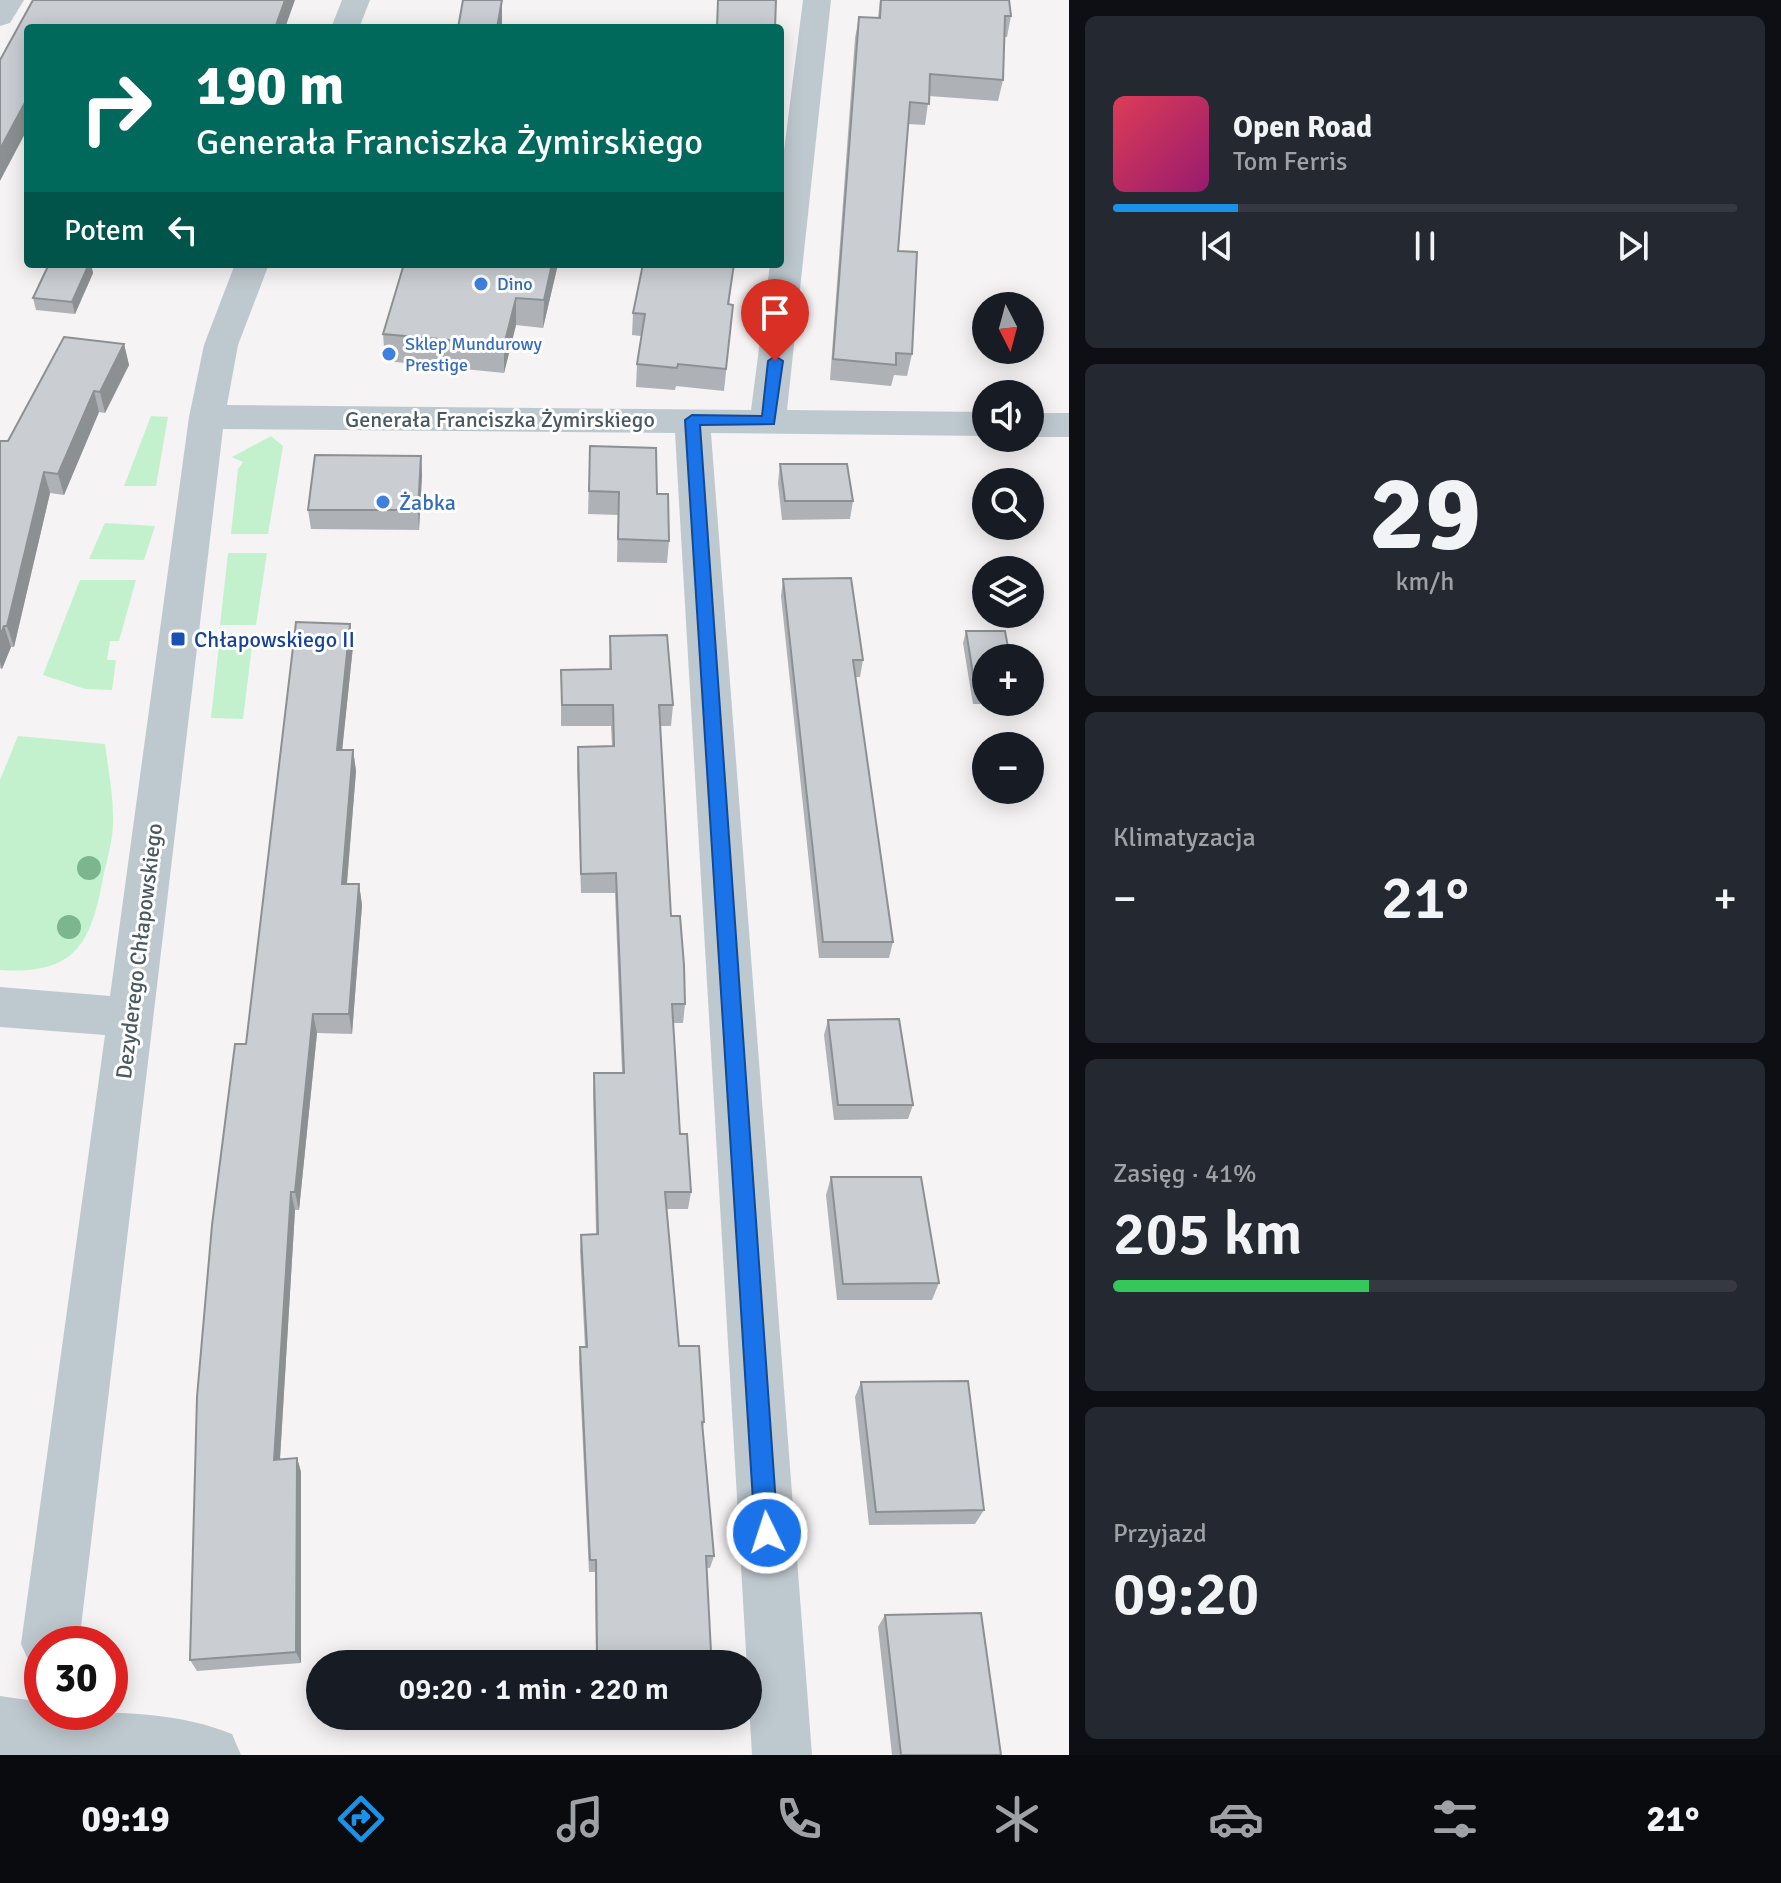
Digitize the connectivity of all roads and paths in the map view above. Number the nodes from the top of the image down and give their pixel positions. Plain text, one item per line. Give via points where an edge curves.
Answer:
1 (10, 0) edge
2 (356, 0) edge
3 (817, 0) edge
4 (0, 17) edge
5 (347, 24) edge
6 (250, 268) edge
7 (207, 417) junction
8 (692, 420) junction
9 (768, 421) junction
10 (972, 424) edge
11 (1044, 425) edge
12 (1069, 425) edge
13 (0, 1007) edge
14 (131, 1017) junction
15 (52, 1626) edge
16 (29, 1731) edge
17 (211, 1755) edge
18 (782, 1755) edge

1 - 4 street
2 - 5 street
3 - 9 street
6 - 7 street, Dezyderego Chłapowskiego via 221,345
7 - 8 street, Generała Franciszka Żymirskiego
7 - 14 street, Dezyderego Chłapowskiego
8 - 9 street, Generała Franciszka Żymirskiego
8 - 18 street
9 - 10 street, Generała Franciszka Żymirskiego
11 - 12 street
13 - 14 street
14 - 15 street, Dezyderego Chłapowskiego
16 - 17 street

